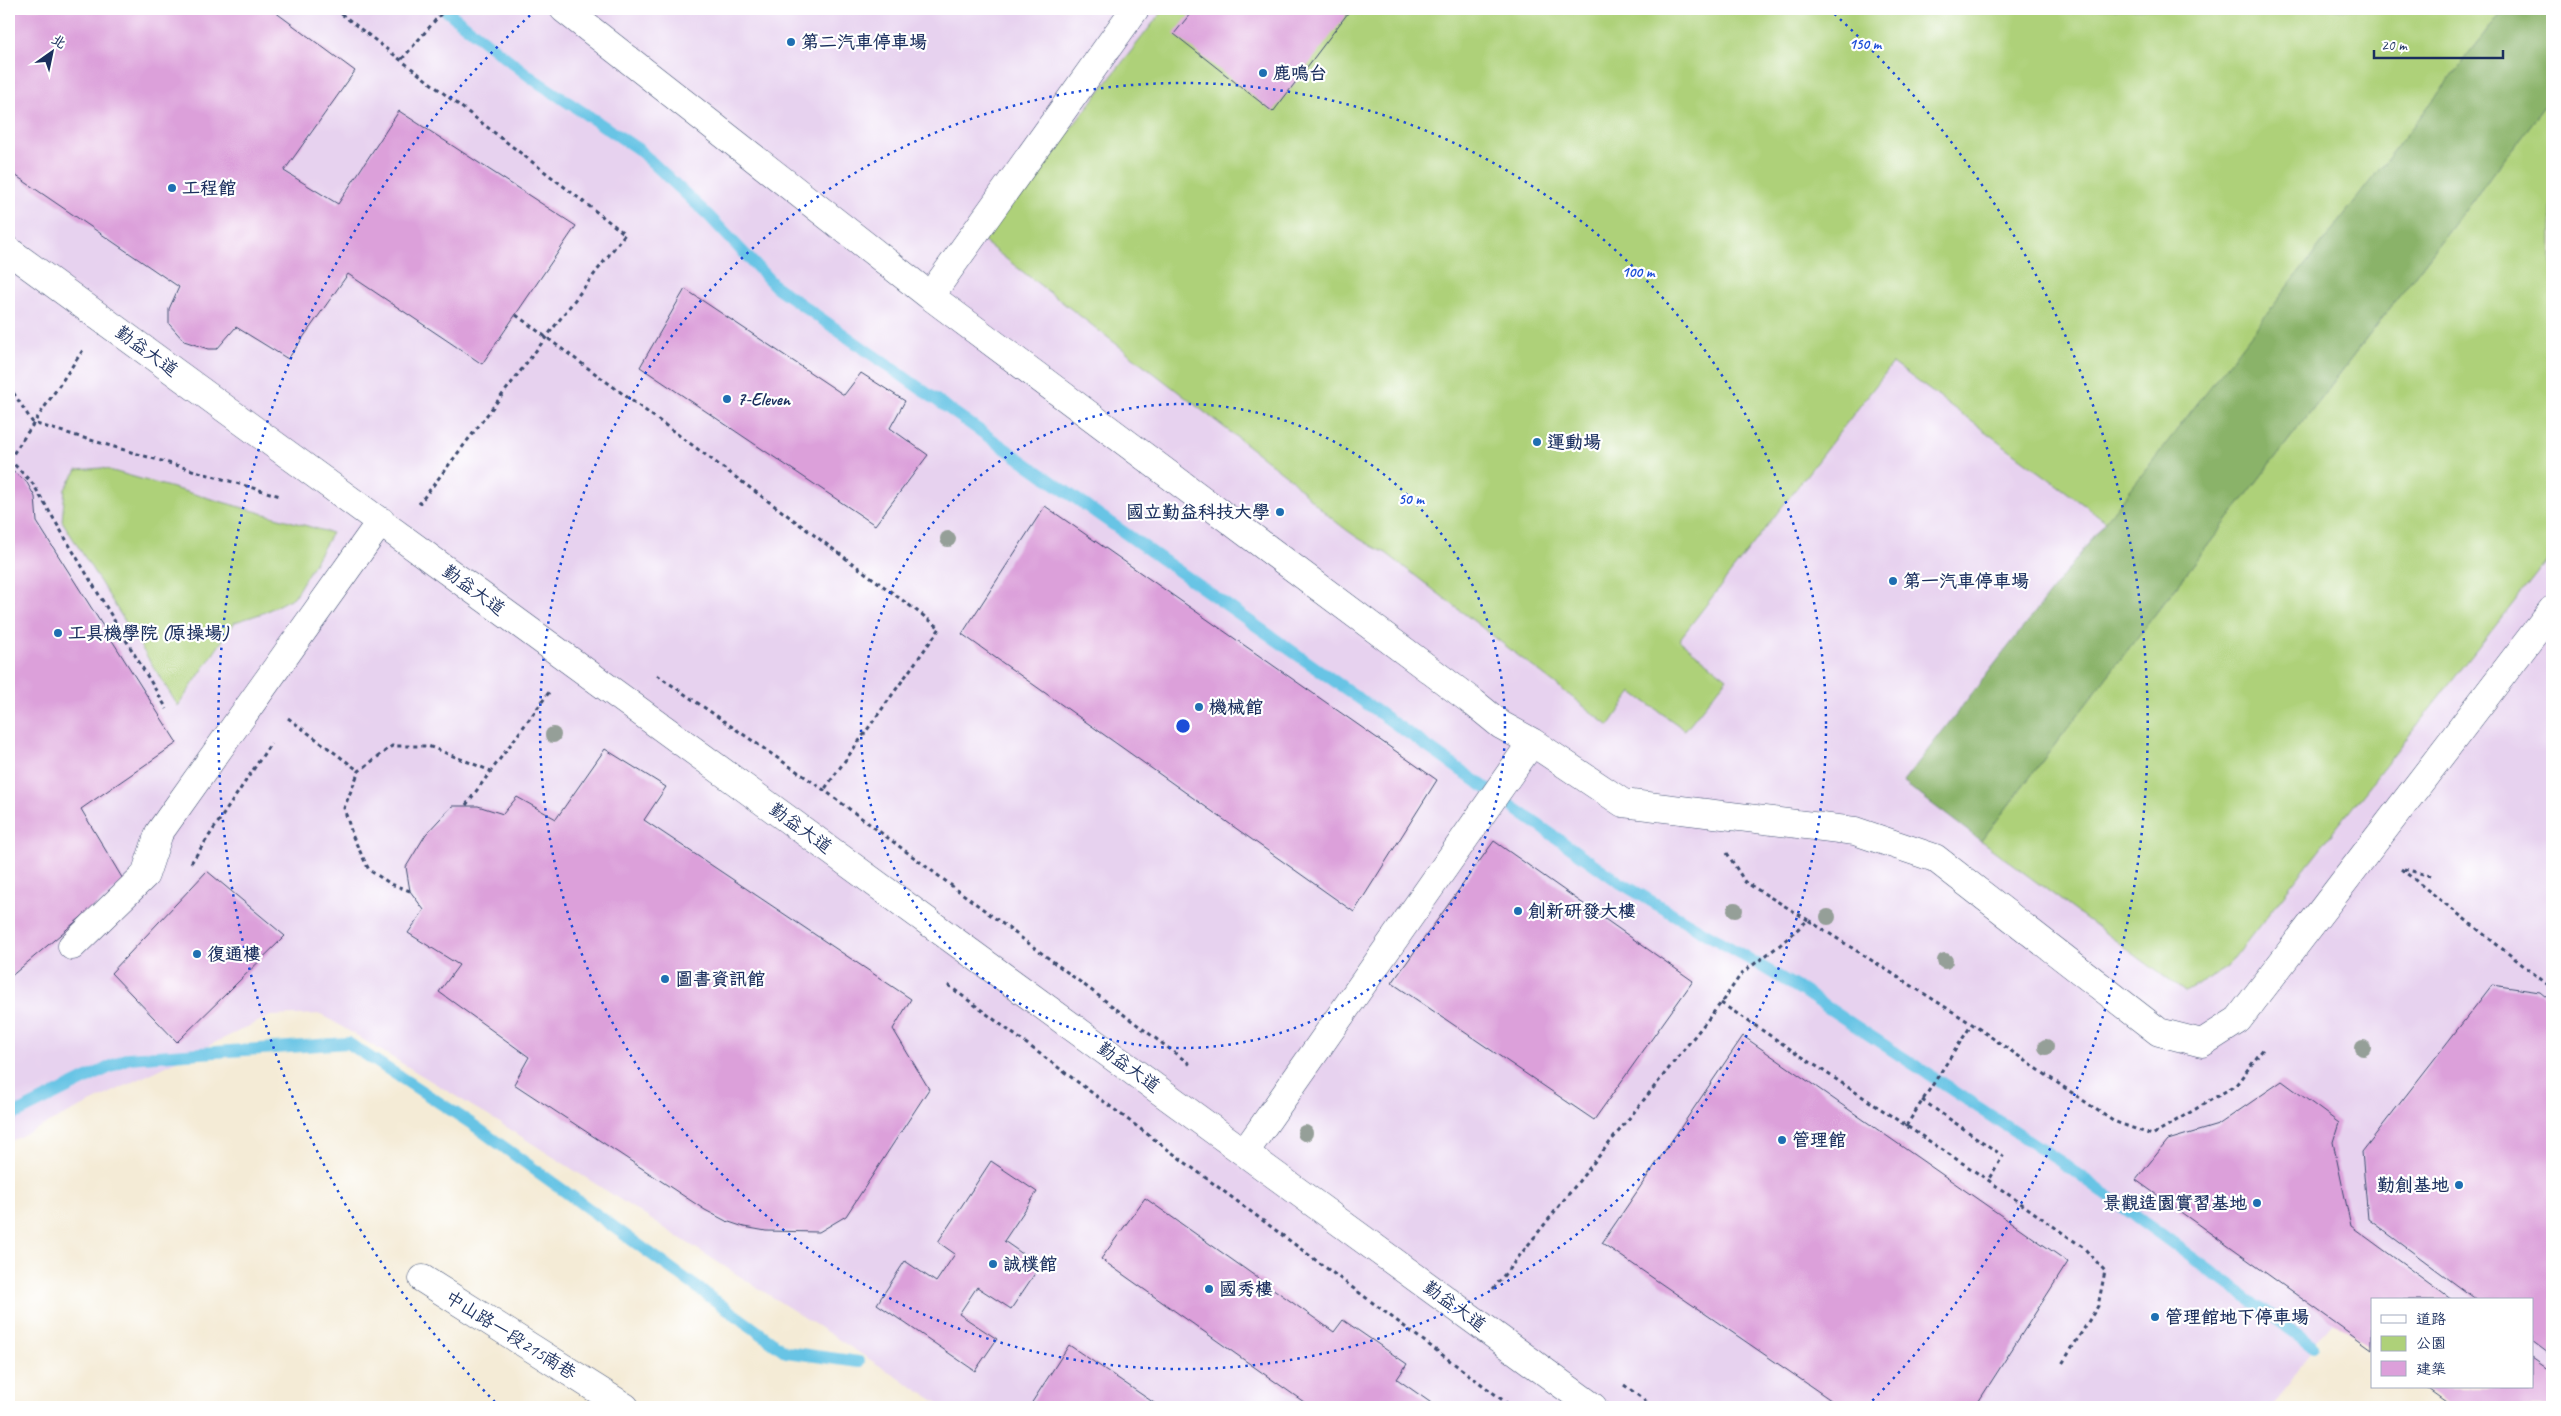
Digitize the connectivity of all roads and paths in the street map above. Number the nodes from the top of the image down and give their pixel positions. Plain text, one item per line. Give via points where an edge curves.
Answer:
1 (335, 9) edge
2 (445, 9) edge
3 (564, 9) edge
4 (1135, 9) edge
5 (402, 59) junction
6 (9, 251) edge
7 (930, 296) junction
8 (516, 315) dead end
9 (547, 338) junction
10 (83, 349) dead end
11 (9, 386) edge
12 (33, 423) junction
13 (9, 460) edge
14 (287, 499) dead end
15 (415, 508) dead end
16 (381, 521) junction
17 (2552, 610) edge
18 (551, 688) dead end
19 (168, 709) dead end
20 (288, 718) dead end
21 (1532, 742) junction
22 (491, 770) junction
23 (359, 771) junction
24 (824, 790) dead end
25 (466, 805) dead end
26 (1724, 848) dead end
27 (2407, 861) dead end
28 (2401, 869) junction
29 (2395, 876) dead end
30 (2436, 877) dead end
31 (410, 891) dead end
32 (1808, 920) junction
33 (72, 946) dead end
34 (2552, 988) edge
35 (1721, 1003) junction
36 (1972, 1024) junction
37 (2266, 1046) dead end
38 (1922, 1100) junction
39 (1906, 1126) junction
40 (1245, 1152) junction
41 (1988, 1180) junction
42 (423, 1279) dead end
43 (1492, 1289) dead end
44 (2062, 1364) dead end
45 (625, 1407) edge
46 (1593, 1407) edge

1 - 5 path
2 - 5 path
3 - 7 street
4 - 7 street
5 - 9 path via 624,234
6 - 16 street, 勤益大道
7 - 21 street via 1501,725
8 - 9 path
9 - 15 path
9 - 24 path via 940,628
10 - 12 path
11 - 12 path
12 - 13 path
12 - 14 path
13 - 19 path via 33,484
16 - 33 street via 160,833 145,875
16 - 40 street, 勤益大道
17 - 21 street via 2238,1020 2202,1043 2159,1032 1935,858 1855,831 1623,803
18 - 22 path
20 - 23 path
21 - 40 street
22 - 23 path via 428,746 392,746
22 - 25 path
23 - 31 path via 344,808 353,837 369,870
26 - 32 path via 1745,882
27 - 28 path
28 - 29 path
28 - 30 path
28 - 34 path
32 - 35 path via 1742,973
32 - 36 path
35 - 39 path
35 - 43 path
36 - 37 path via 2113,1121 2152,1136 2236,1085
36 - 38 path
38 - 39 path
38 - 41 path via 2002,1156
39 - 41 path
40 - 46 street, 勤益大道
41 - 44 path via 2084,1248 2106,1271 2098,1306
42 - 45 street, 中山路一段215南巷

